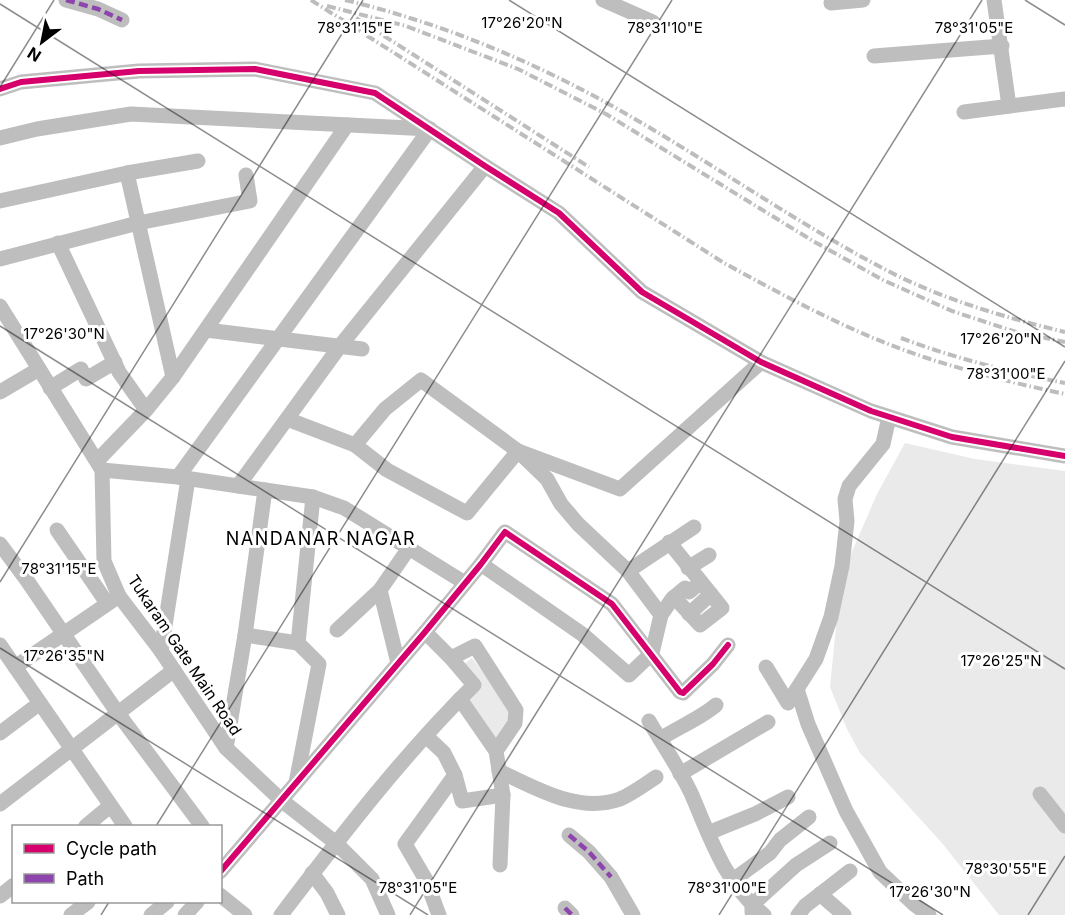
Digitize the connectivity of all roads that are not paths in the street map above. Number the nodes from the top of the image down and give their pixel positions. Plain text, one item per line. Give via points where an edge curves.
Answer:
1 (66, 0) edge
2 (603, 0) edge
3 (863, 0) edge
4 (994, 0) edge
5 (831, 3) dead end
6 (122, 20) dead end
7 (653, 22) dead end
8 (1002, 46) junction
9 (874, 56) dead end
10 (0, 88) edge
11 (1065, 99) edge
12 (1009, 106) junction
13 (964, 112) dead end
14 (347, 125) junction
15 (430, 129) junction
16 (0, 138) edge
17 (198, 161) dead end
18 (485, 166) junction
19 (127, 173) junction
20 (246, 175) dead end
21 (0, 201) edge
22 (138, 223) junction
23 (58, 243) junction
24 (0, 259) edge
25 (0, 306) edge
26 (206, 330) junction
27 (281, 338) junction
28 (340, 346) junction
29 (362, 349) dead end
30 (115, 362) junction
31 (761, 362) junction
32 (39, 369) junction
33 (173, 376) junction
34 (50, 388) junction
35 (0, 392) edge
36 (146, 410) junction
37 (889, 417) junction
38 (287, 418) junction
39 (355, 445) junction
40 (518, 451) junction
41 (1065, 456) edge
42 (100, 465) junction
43 (183, 478) junction
44 (238, 486) junction
45 (265, 490) junction
46 (313, 497) junction
47 (694, 527) dead end
48 (57, 530) dead end
49 (669, 542) junction
50 (0, 544) edge
51 (409, 548) junction
52 (709, 555) dead end
53 (481, 564) junction
54 (688, 568) junction
55 (628, 571) junction
56 (465, 583) junction
57 (380, 590) junction
58 (674, 597) junction
59 (698, 597) junction
60 (113, 599) junction
61 (661, 615) junction
62 (337, 630) dead end
63 (425, 632) junction
64 (64, 633) junction
65 (245, 635) junction
66 (298, 643) junction
67 (728, 645) dead end
68 (161, 651) junction
69 (652, 653) junction
70 (6, 657) edge
71 (451, 658) junction
72 (398, 663) junction
73 (766, 667) dead end
74 (174, 670) junction
75 (797, 689) junction
76 (460, 699) junction
77 (40, 703) junction
78 (716, 705) dead end
79 (117, 712) junction
80 (649, 721) dead end
81 (768, 722) dead end
82 (0, 733) edge
83 (426, 736) junction
84 (660, 739) junction
85 (226, 748) junction
86 (70, 749) junction
87 (496, 751) junction
88 (499, 771) junction
89 (681, 774) junction
90 (455, 775) junction
91 (656, 777) dead end
92 (295, 786) junction
93 (1040, 794) dead end
94 (503, 795) junction
95 (788, 797) dead end
96 (281, 800) junction
97 (0, 804) edge
98 (110, 806) junction
99 (809, 817) dead end
100 (87, 825) edge
101 (123, 825) edge
102 (201, 825) edge
103 (1065, 826) edge
104 (708, 833) junction
105 (569, 835) dead end
106 (336, 843) junction
107 (830, 843) dead end
108 (223, 862) edge
109 (500, 865) dead end
110 (850, 871) dead end
111 (312, 873) junction
112 (733, 880) junction
113 (12, 887) edge
114 (820, 894) junction
115 (0, 896) edge
116 (222, 897) edge
117 (87, 903) edge
118 (166, 903) edge
119 (176, 903) edge
120 (196, 903) edge
121 (752, 910) edge
122 (71, 915) edge
123 (151, 915) edge
124 (185, 915) edge
125 (245, 915) edge
126 (281, 915) edge
127 (338, 915) edge
128 (388, 915) edge
129 (439, 915) edge
130 (633, 915) edge
131 (764, 915) edge
132 (798, 915) edge
133 (844, 915) edge
134 (929, 915) edge

1 - 6 street
2 - 7 street
3 - 5 street
4 - 8 street
8 - 9 street
8 - 12 street
10 - 15 street via 21,82 139,71 255,69 375,93
11 - 12 street
12 - 13 street
14 - 15 street
14 - 16 street via 131,114
14 - 26 street
15 - 18 street
15 - 27 street
17 - 19 street
18 - 28 street
18 - 31 street via 559,213 642,292
19 - 21 street
19 - 22 street
20 - 22 street via 250,201
22 - 23 street
22 - 33 street
23 - 24 street
23 - 30 street
25 - 32 street
26 - 27 street
26 - 33 street
27 - 28 street
27 - 43 street
28 - 29 street
28 - 38 street
30 - 34 street via 86,379 81,369
30 - 36 street
31 - 37 street
31 - 40 street via 620,489
32 - 34 street
32 - 35 street
33 - 36 street
34 - 42 street
36 - 42 street
37 - 41 street via 952,437
37 - 75 street via 883,444 849,486 845,499 848,521 844,555 831,617 816,659
38 - 39 street
38 - 44 street
39 - 40 street via 387,470 467,513
39 - 40 street via 385,409 421,380
40 - 55 street via 547,479 578,524
42 - 43 street
42 - 60 street, Tukaram Gate Main Road via 104,561
43 - 44 street
43 - 68 street
44 - 45 street
45 - 46 street
45 - 65 street
46 - 51 street via 344,508
46 - 66 street
47 - 49 street
48 - 60 street
49 - 54 street
49 - 55 street
50 - 64 street
51 - 56 street
51 - 57 street
52 - 54 street
53 - 56 street
53 - 69 street via 582,634 629,675
53 - 69 street via 504,532 612,604
54 - 59 street
55 - 61 street
56 - 63 street
57 - 62 street
57 - 72 street
58 - 59 street
58 - 59 street via 685,588
58 - 61 street
60 - 64 street
60 - 68 street, Tukaram Gate Main Road
61 - 69 street
63 - 71 street
63 - 72 street
64 - 70 street
64 - 79 street
65 - 66 street
65 - 85 street
66 - 92 street via 319,664
67 - 69 street via 683,693
68 - 74 street, Tukaram Gate Main Road
70 - 77 street
71 - 76 street via 474,686
71 - 87 street via 475,646 516,710 515,723
72 - 92 street
73 - 75 street via 788,703
74 - 79 street
74 - 85 street, Tukaram Gate Main Road
75 - 134 street via 846,811 880,872
76 - 83 street
76 - 87 street
77 - 82 street
77 - 86 street
78 - 84 street
79 - 86 street
79 - 102 street
80 - 84 street
81 - 89 street
83 - 90 street via 444,753
83 - 106 street
84 - 89 street
85 - 96 street, Tukaram Gate Main Road
86 - 97 street
86 - 98 street
87 - 88 street
88 - 91 street via 556,797 587,803 623,798
88 - 94 street
89 - 104 street
90 - 94 street via 462,801
90 - 129 street via 405,844 426,880
92 - 96 street
93 - 103 street
94 - 109 street
95 - 104 street
96 - 106 street, Tukaram Gate Main Road
96 - 108 street
98 - 100 street
98 - 101 street
99 - 112 street
104 - 112 street via 720,862
105 - 130 street via 611,877
106 - 111 street
106 - 128 street, Tukaram Gate Main Road via 372,879
107 - 121 street via 796,865
110 - 114 street
111 - 126 street
111 - 127 street
112 - 121 street
113 - 115 street
114 - 132 street
114 - 133 street
116 - 125 street
117 - 122 street
118 - 123 street
119 - 124 street
120 - 124 street
121 - 131 street

